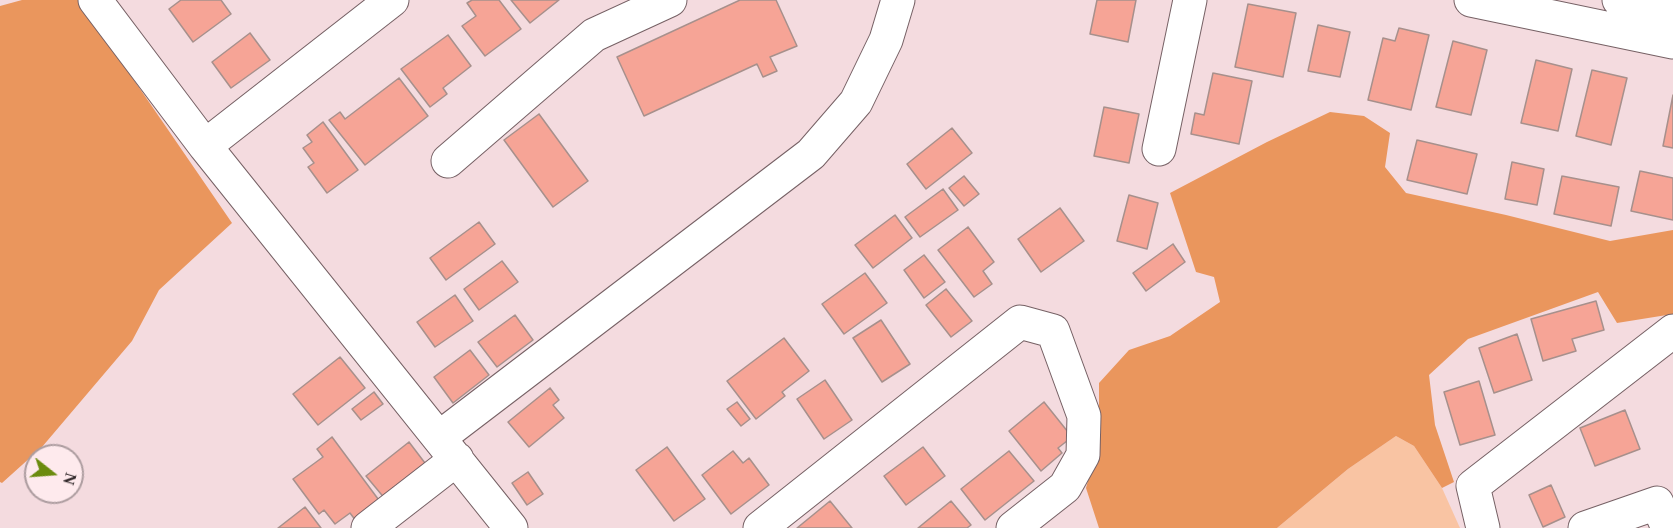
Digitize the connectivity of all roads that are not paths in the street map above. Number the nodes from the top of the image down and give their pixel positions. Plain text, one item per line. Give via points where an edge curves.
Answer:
1 (95, 0) edge
2 (392, 0) edge
3 (670, 0) edge
4 (898, 0) edge
5 (1190, 0) edge
6 (1472, 0) edge
7 (1619, 0) edge
8 (1673, 11) edge
9 (1673, 42) edge
10 (205, 146) junction
11 (1159, 149) dead end
12 (448, 161) dead end
13 (1673, 331) edge
14 (448, 448) junction
15 (368, 528) edge
16 (511, 528) edge
17 (760, 528) edge
18 (1013, 528) edge
19 (1483, 528) edge
20 (1585, 528) edge
21 (1668, 528) edge

1 - 10 street
2 - 10 street
3 - 12 street via 594,35
4 - 14 street via 886,40 856,102 811,154
5 - 11 street
6 - 9 street
7 - 8 street
10 - 14 street
13 - 19 street via 1473,486
14 - 15 street
14 - 16 street
17 - 18 street via 1020,322 1053,331 1084,416 1083,455 1065,487
20 - 21 street via 1657,503

